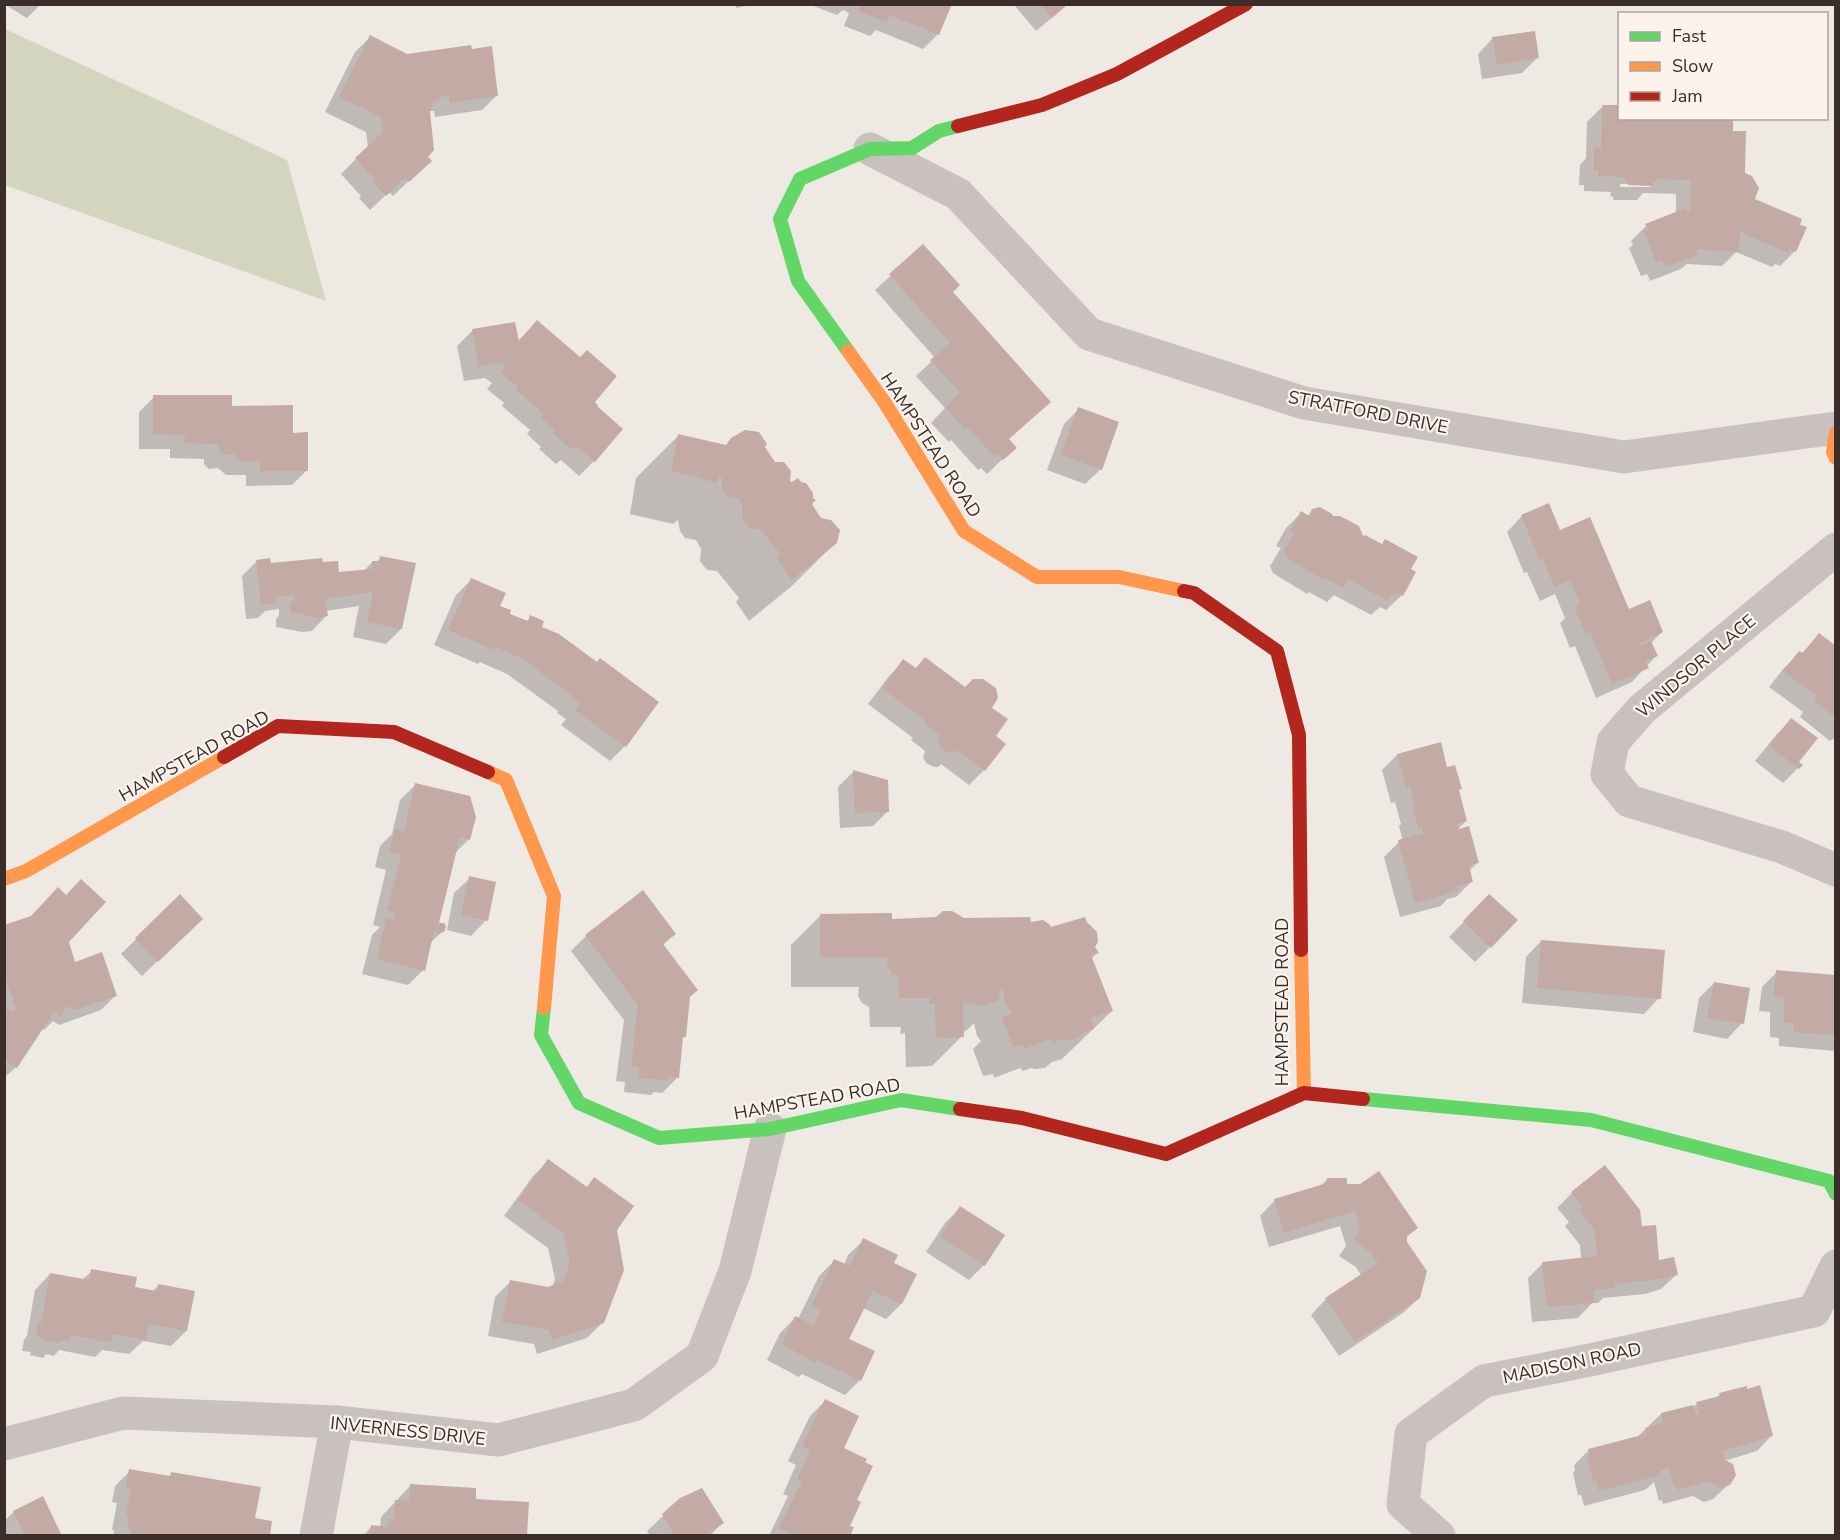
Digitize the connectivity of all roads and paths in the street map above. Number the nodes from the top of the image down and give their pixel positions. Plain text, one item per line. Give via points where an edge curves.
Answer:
1 (1246, 4) edge
2 (870, 149) junction
3 (1836, 428) edge
4 (1836, 433) edge
5 (1836, 458) edge
6 (1836, 549) edge
7 (1836, 870) edge
8 (4, 879) edge
9 (1304, 1092) junction
10 (770, 1129) junction
11 (1836, 1194) edge
12 (1836, 1266) edge
13 (337, 1422) junction
14 (4, 1444) edge
15 (316, 1536) edge
16 (1439, 1536) edge

1 - 2 street, HAMPSTEAD ROAD via 1117,74 1042,105 939,131 912,148
2 - 3 street, STRATFORD DRIVE via 958,194 1089,334 1304,403 1623,457
2 - 9 street, HAMPSTEAD ROAD via 800,179 780,219 798,281 885,403 964,531 1037,577 1119,577 1194,593 1277,651 1299,735
4 - 5 street
6 - 7 street, WINDSOR PLACE via 1642,709 1613,742 1607,774 1629,801 1782,847
8 - 10 street, HAMPSTEAD ROAD via 26,871 278,726 394,732 506,780 554,896 541,1035 579,1103 659,1138
9 - 10 street, HAMPSTEAD ROAD via 1166,1154 1022,1118 901,1100
9 - 11 street via 1591,1120 1829,1181
10 - 13 street, INVERNESS DRIVE via 735,1271 702,1356 634,1405 498,1440
12 - 16 street, MADISON ROAD via 1814,1311 1484,1381 1411,1434 1403,1504
13 - 14 street, INVERNESS DRIVE via 123,1413
13 - 15 street

